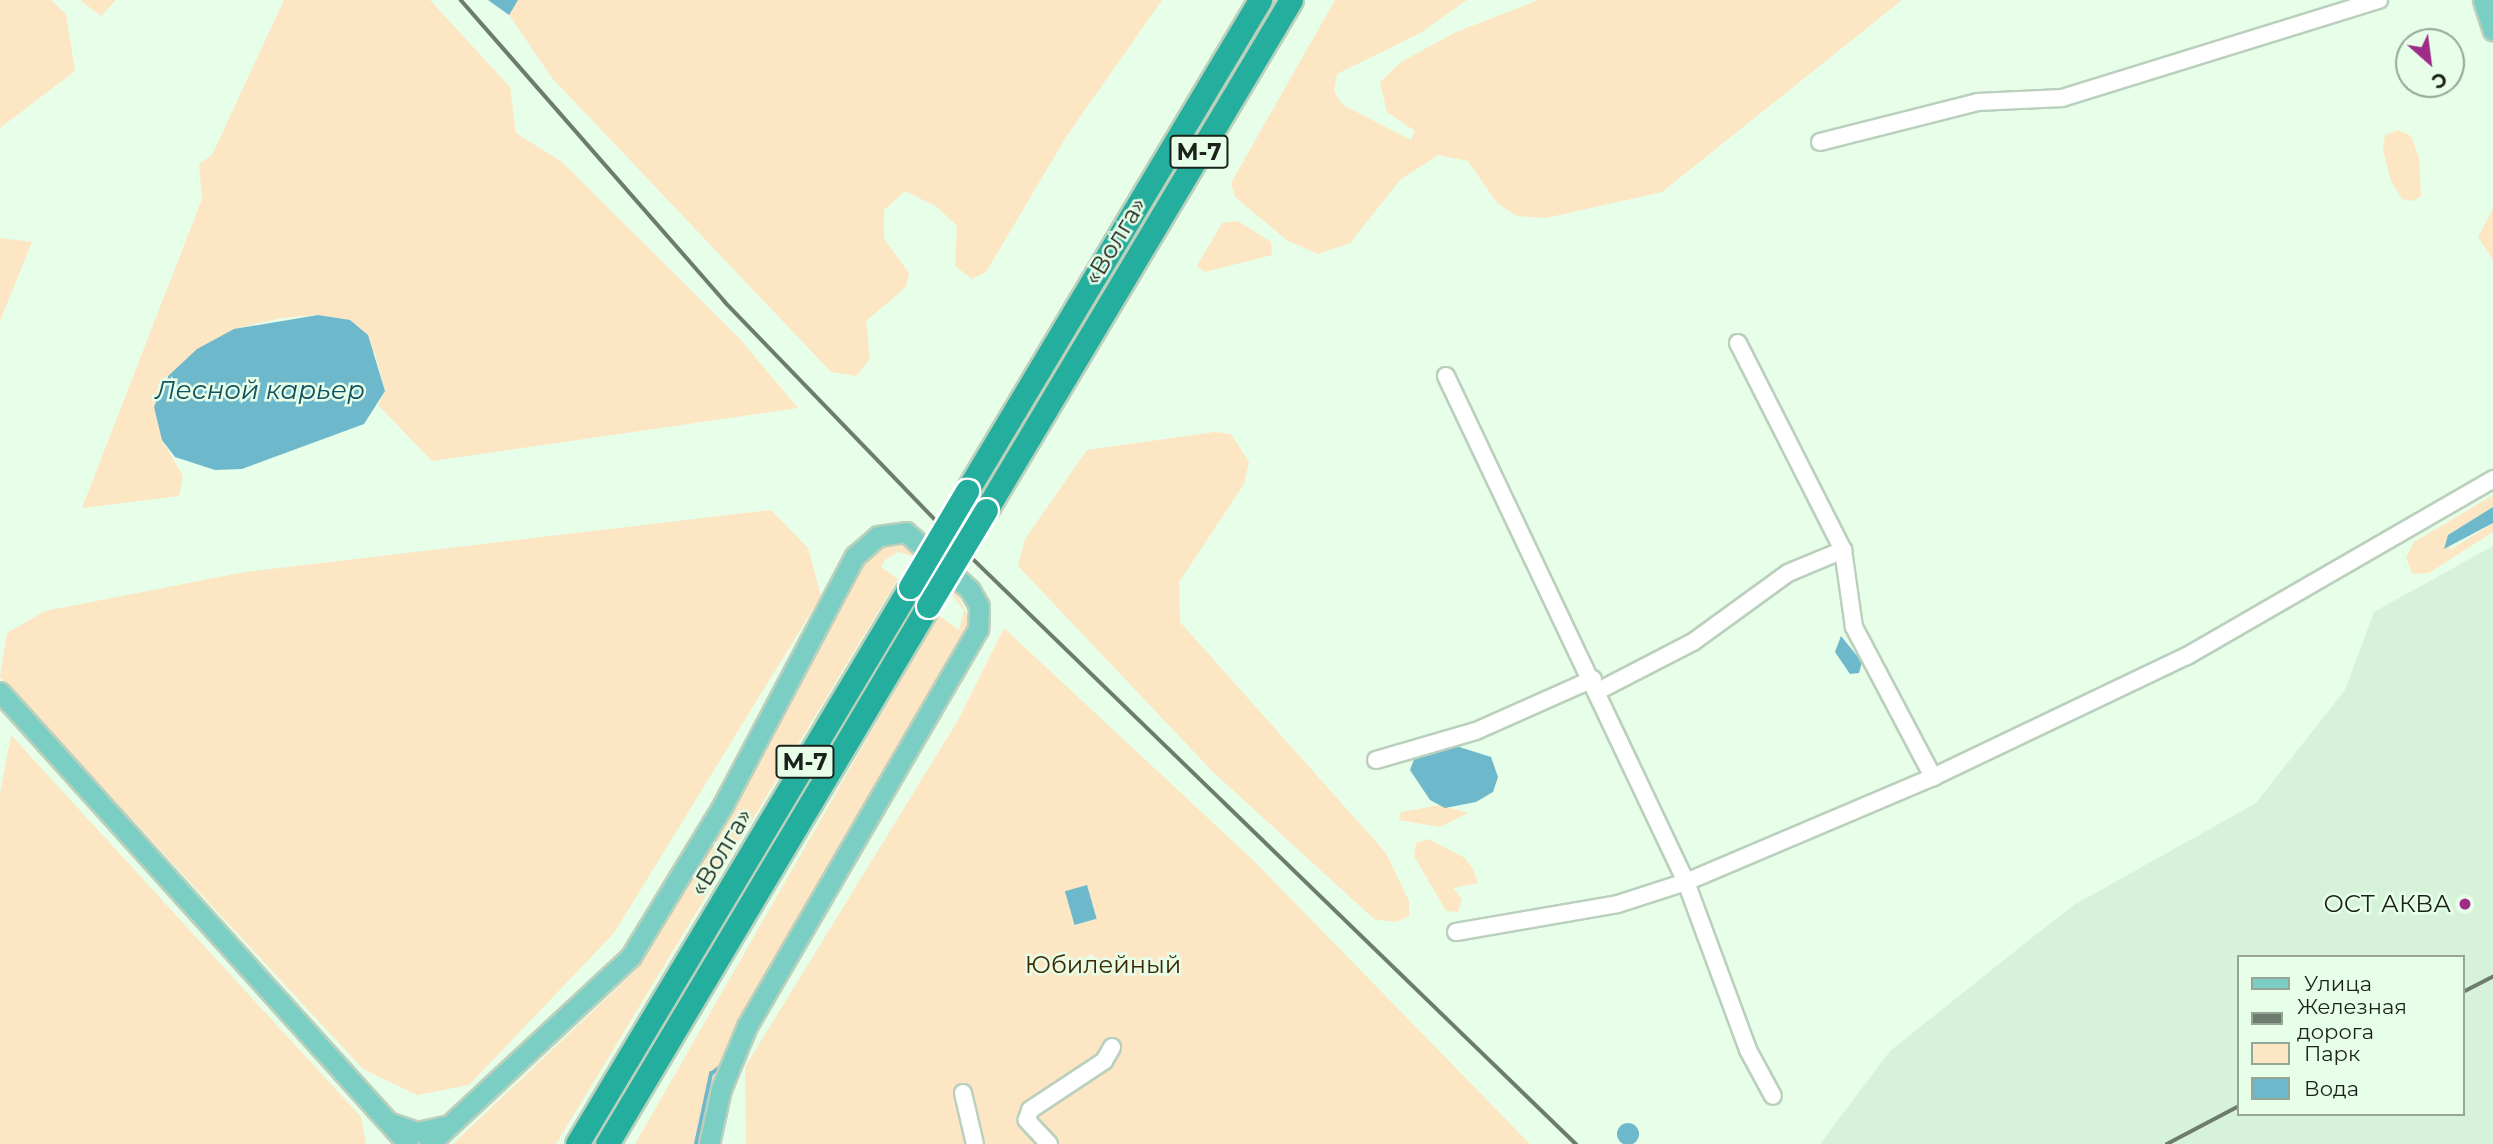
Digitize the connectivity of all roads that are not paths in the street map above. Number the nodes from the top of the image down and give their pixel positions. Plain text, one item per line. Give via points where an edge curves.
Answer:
1 (1260, 0) edge
2 (1292, 0) edge
3 (2379, 0) edge
4 (2483, 0) edge
5 (2493, 30) edge
6 (1820, 142) dead end
7 (1738, 343) dead end
8 (1446, 376) dead end
9 (2493, 479) edge
10 (1843, 550) junction
11 (1595, 685) junction
12 (0, 692) edge
13 (1376, 760) dead end
14 (1933, 777) junction
15 (1686, 882) junction
16 (1456, 932) dead end
17 (1112, 1047) dead end
18 (963, 1093) dead end
19 (1773, 1096) dead end
20 (386, 1119) junction
21 (456, 1121) junction
22 (408, 1144) edge
23 (429, 1144) edge
24 (444, 1144) edge
25 (577, 1144) edge
26 (609, 1144) edge
27 (709, 1144) edge
28 (975, 1144) edge
29 (1049, 1144) edge

1 - 25 highway, «Волга» / М-7, bridge
2 - 26 highway, «Волга» / М-7, bridge
3 - 6 street via 2062,98 1978,102
4 - 5 main road
7 - 10 street
8 - 11 street
9 - 14 street via 2187,656
10 - 11 street via 1788,573 1692,642
10 - 14 street via 1854,627
11 - 13 street via 1476,731
11 - 15 street
12 - 20 main road
14 - 15 street
15 - 16 street via 1592,909
15 - 19 street via 1748,1049
17 - 29 street via 1104,1061 1030,1110 1027,1120
18 - 28 street
20 - 21 main road via 417,1132
20 - 22 main road
21 - 23 main road
21 - 24 main road
21 - 27 main road via 631,956 723,805 848,567 869,541 906,533 970,590 979,606 978,629 747,1026 721,1089

